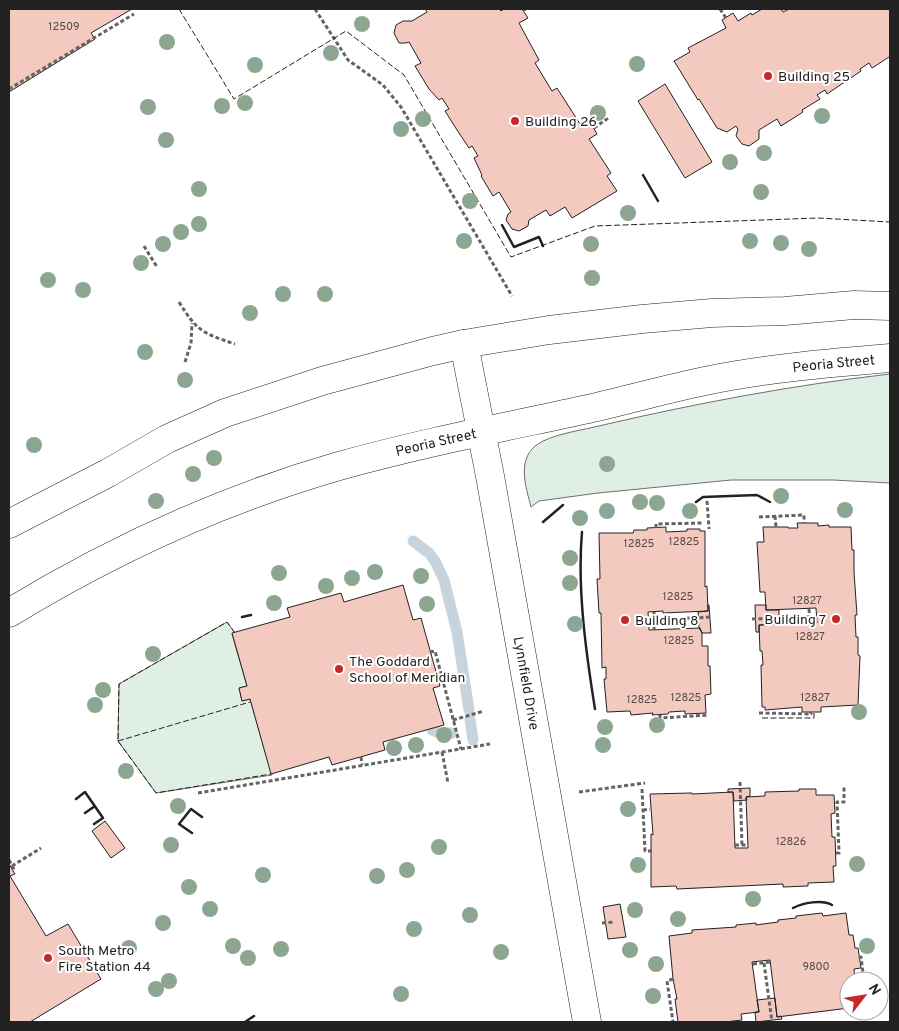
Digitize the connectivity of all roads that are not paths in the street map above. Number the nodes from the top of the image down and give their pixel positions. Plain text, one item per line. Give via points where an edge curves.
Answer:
1 (890, 306) edge
2 (464, 344) junction
3 (890, 358) edge
4 (481, 431) junction
5 (9, 524) edge
6 (9, 613) edge
7 (587, 1022) edge

1 - 2 main road via 854,305 642,319
2 - 4 main road, Lynnfield Drive
2 - 5 main road via 322,380 225,413 167,439
3 - 4 main road, Peoria Street via 764,370
4 - 6 main road, Peoria Street via 338,467 251,496 106,559
4 - 7 main road, Lynnfield Drive

